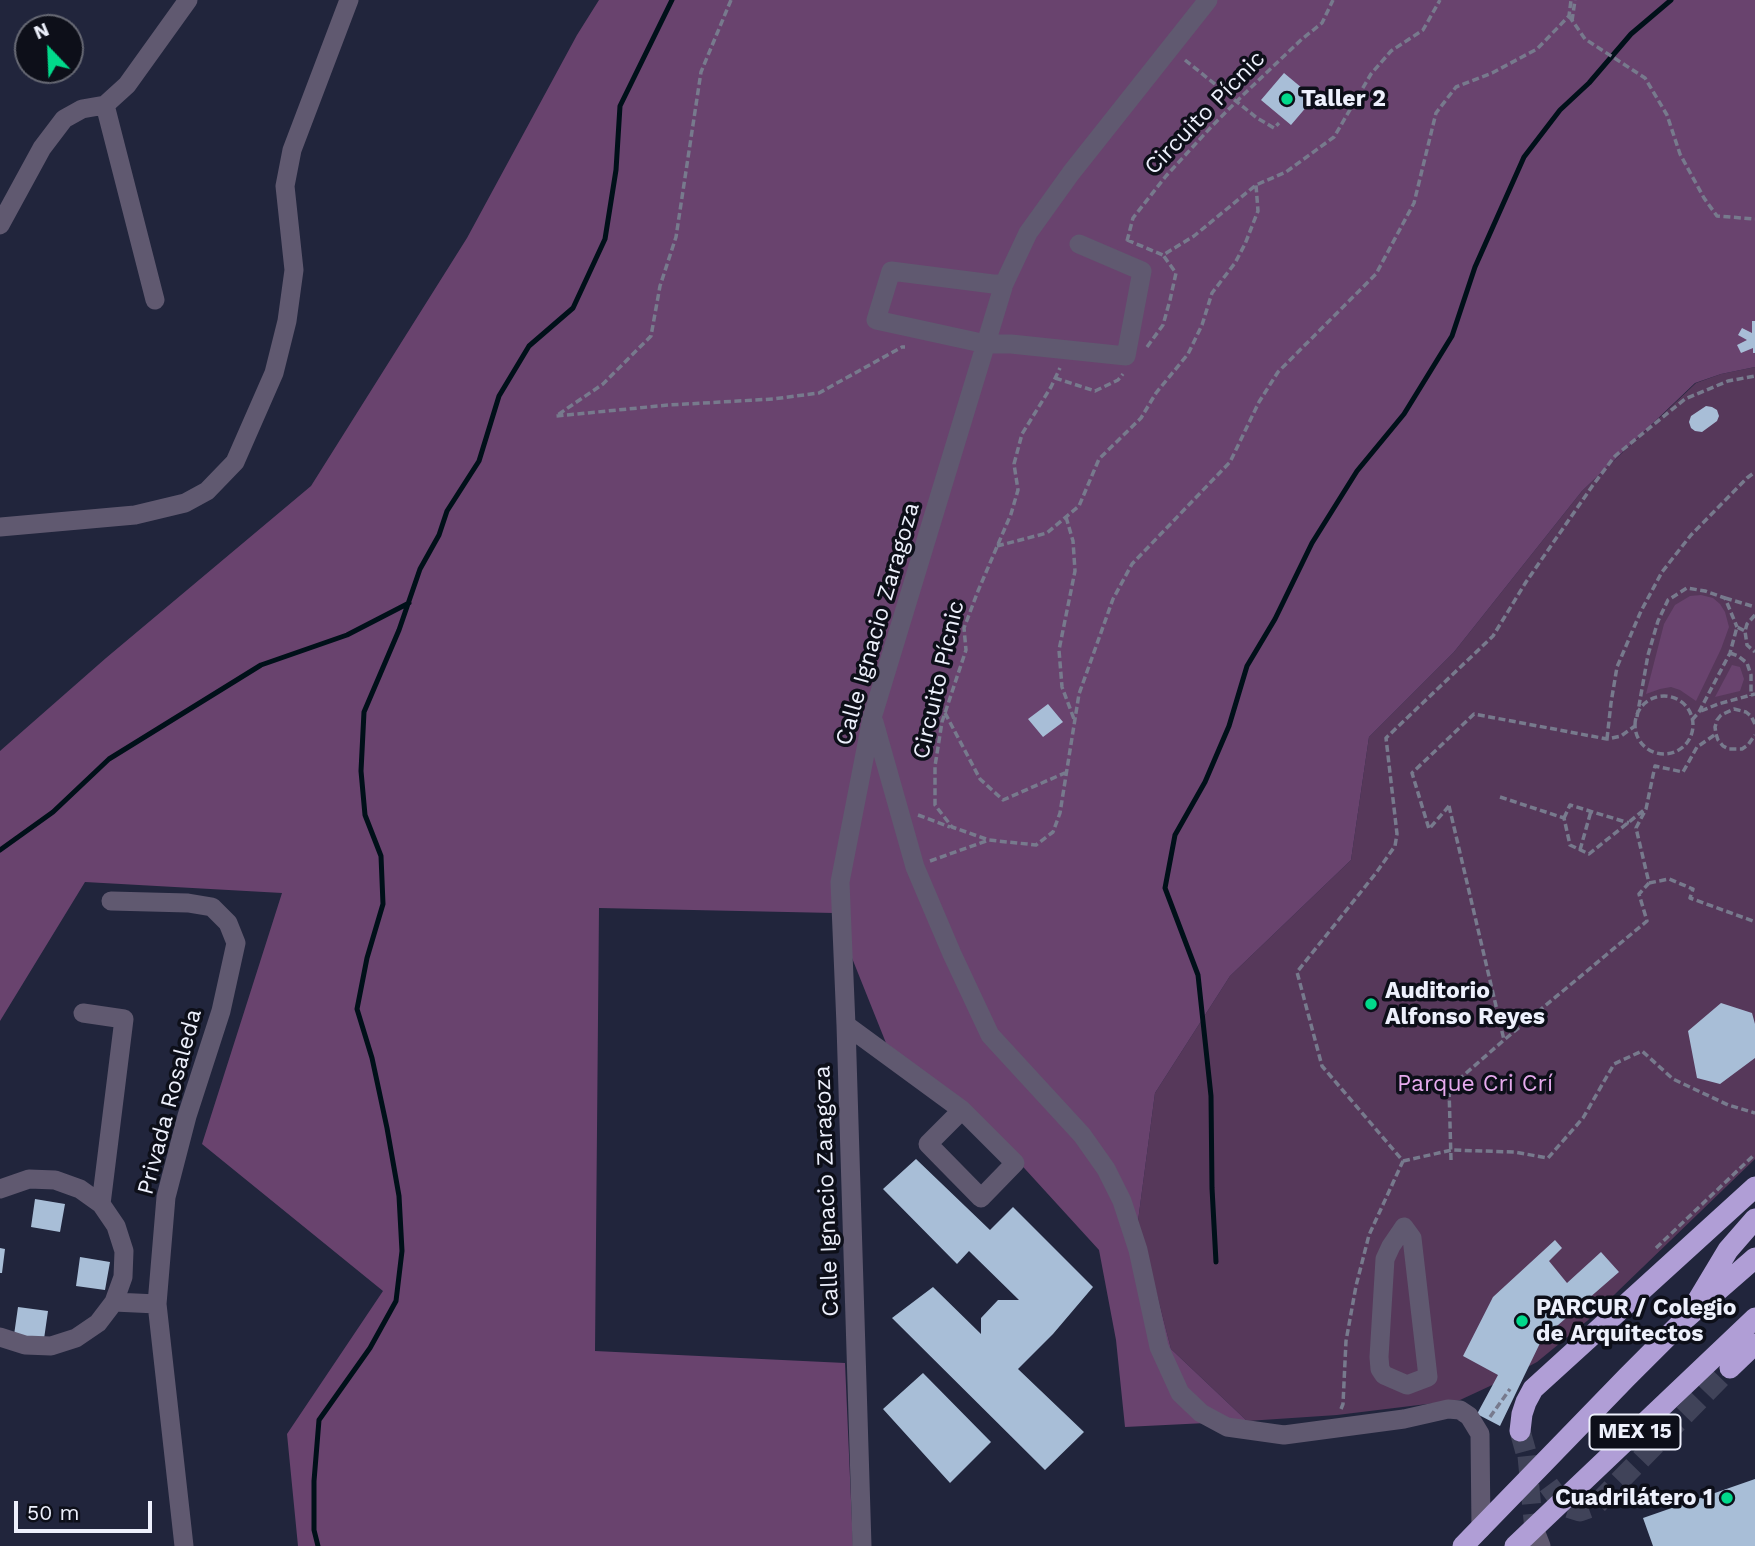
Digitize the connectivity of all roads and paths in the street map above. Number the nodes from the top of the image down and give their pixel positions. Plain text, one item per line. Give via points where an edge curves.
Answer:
1 (188, 0) edge
2 (349, 0) edge
3 (731, 0) edge
4 (1208, 0) edge
5 (1333, 0) edge
6 (1440, 0) edge
7 (1573, 0) edge
8 (1569, 16) junction
9 (1572, 21) junction
10 (1170, 48) junction
11 (1237, 101) junction
12 (105, 105) junction
13 (1279, 123) dead end
14 (1256, 185) junction
15 (1755, 219) edge
16 (0, 225) edge
17 (1127, 240) junction
18 (1079, 244) dead end
19 (1112, 258) junction
20 (1004, 284) junction
21 (155, 300) dead end
22 (986, 344) junction
23 (916, 348) dead end
24 (1068, 350) junction
25 (1755, 376) edge
26 (1755, 472) edge
27 (1066, 517) junction
28 (0, 527) edge
29 (997, 546) junction
30 (1725, 598) junction
31 (1755, 607) edge
32 (1755, 615) edge
33 (1737, 627) junction
34 (1745, 631) junction
35 (1755, 652) edge
36 (1730, 653) junction
37 (1753, 695) edge
38 (1699, 712) junction
39 (946, 713) junction
40 (1637, 717) junction
41 (872, 718) junction
42 (1692, 720) junction
43 (1075, 721) junction
44 (1755, 724) edge
45 (1635, 726) junction
46 (1716, 734) junction
47 (1755, 735) edge
48 (1607, 738) junction
49 (1748, 745) junction
50 (1755, 748) edge
51 (1067, 772) junction
52 (1500, 797) dead end
53 (1646, 809) junction
54 (899, 811) junction
55 (1591, 811) junction
56 (1564, 818) junction
57 (1629, 823) junction
58 (952, 827) junction
59 (989, 840) junction
60 (1580, 849) junction
61 (915, 867) junction
62 (1649, 883) junction
63 (111, 901) dead end
64 (1754, 921) edge
65 (82, 1013) dead end
66 (846, 1025) junction
67 (1504, 1040) junction
68 (962, 1111) junction
69 (1755, 1113) edge
70 (1452, 1150) junction
71 (1451, 1160) dead end
72 (1403, 1161) junction
73 (1755, 1187) edge
74 (0, 1189) edge
75 (101, 1204) junction
76 (1755, 1219) edge
77 (1755, 1258) edge
78 (114, 1302) junction
79 (157, 1304) junction
80 (1755, 1318) edge
81 (1685, 1320) junction
82 (0, 1337) edge
83 (1755, 1344) edge
84 (1730, 1368) tunnel mouth
85 (1407, 1385) junction
86 (1404, 1419) junction
87 (1334, 1429) junction
88 (1520, 1431) tunnel mouth
89 (1481, 1529) junction
90 (1538, 1537) edge
91 (184, 1546) edge
92 (862, 1546) edge
93 (1463, 1546) edge
94 (1515, 1546) edge

1 - 12 street via 127,85
2 - 28 street via 292,150 285,186 295,270 287,321 274,373 235,462 207,491 185,502 135,515
3 - 23 path via 701,72 676,237 660,286 652,336 603,384 556,416 819,393 902,347
4 - 10 street, Calle Ignacio Zaragoza
5 - 11 path, Circuito Pícnic via 1322,23
6 - 14 path via 1423,30 1391,51 1371,74 1334,137 1286,172
7 - 8 path
7 - 9 path
8 - 9 path
8 - 43 path via 1537,49 1492,74 1456,87 1436,113 1414,203 1376,274 1278,372 1230,462 1132,564 1113,599 1079,694
9 - 15 path via 1585,39 1645,78 1667,115 1680,154 1717,216
10 - 11 path
10 - 20 street, Calle Ignacio Zaragoza via 1063,183 1028,233
11 - 13 path via 1275,128
11 - 17 path, Circuito Pícnic via 1166,176 1133,218
12 - 16 street via 82,109 64,119 42,148
12 - 21 street
14 - 17 path via 1163,255
14 - 27 path via 1258,211 1245,244 1212,293 1188,354 1141,418 1099,458 1079,506
17 - 19 path, Circuito Pícnic
18 - 19 street
19 - 24 street via 1142,271 1126,356
20 - 22 street, Calle Ignacio Zaragoza
20 - 22 street via 891,271 876,320
22 - 24 street
22 - 41 street, Calle Ignacio Zaragoza
24 - 29 path, Circuito Pícnic via 1022,434 1014,464 1018,490
25 - 72 path via 1728,381 1685,399 1615,456 1493,636 1386,738 1395,846 1297,972 1322,1066
26 - 48 path via 1691,535 1656,582 1617,667
27 - 29 path via 1047,533
27 - 43 path via 1075,571 1059,650 1062,688
29 - 39 path, Circuito Pícnic via 964,628 966,650
30 - 31 path
30 - 33 path
30 - 40 path via 1687,588 1668,600 1648,654
32 - 34 path
33 - 34 path
33 - 36 path
34 - 35 path via 1747,645
36 - 37 path via 1747,663
36 - 38 path
37 - 38 path
38 - 42 path
39 - 51 path via 980,779 1003,800
39 - 58 path, Circuito Pícnic via 935,766 935,804
40 - 42 path via 1648,702 1666,697 1683,704
40 - 45 path
41 - 54 street
41 - 66 street, Calle Ignacio Zaragoza via 840,882
42 - 45 path via 1684,746 1667,754 1648,750
43 - 51 path
44 - 46 path via 1746,712 1734,709 1717,720
45 - 48 path via 1621,736
46 - 49 path via 1729,749
46 - 53 path via 1697,747 1683,772 1655,766
47 - 49 path
48 - 67 path via 1474,714 1412,773 1429,829 1449,806
49 - 50 path
51 - 59 path via 1053,832 1035,845
52 - 56 path
53 - 57 path
53 - 62 path via 1636,828
54 - 58 path
54 - 61 street
55 - 56 path via 1570,804
55 - 57 path
55 - 60 path
56 - 60 path via 1570,845
57 - 60 path via 1589,854
58 - 59 path
59 - 61 path
61 - 87 street via 990,1035 1082,1135 1122,1201 1159,1347 1180,1393 1201,1413 1227,1427 1284,1435
62 - 64 path via 1669,879 1693,889 1690,898
62 - 67 path via 1639,894 1647,921
63 - 79 street, Privada Rosaleda via 212,907 228,923 236,943 221,1011 166,1197
65 - 75 street via 124,1019
66 - 68 street
66 - 92 street, Calle Ignacio Zaragoza
67 - 70 path via 1449,1088
68 - 68 street via 1015,1163 981,1198 928,1144
69 - 70 path via 1673,1079 1642,1051 1614,1064 1583,1118 1548,1158
70 - 71 path
70 - 72 path
72 - 87 path via 1369,1235 1346,1341 1343,1404
73 - 88 highway via 1533,1389
74 - 75 street via 29,1179 55,1180 80,1189
75 - 78 street via 116,1226 124,1251 123,1277
76 - 81 highway via 1728,1250
77 - 81 highway, MEX 15
78 - 79 street
78 - 82 street via 98,1323 76,1338 51,1346 25,1345
79 - 91 street, Privada Rosaleda
80 - 90 highway, MEX 15
81 - 89 highway, MEX 15
83 - 84 highway
85 - 85 street via 1428,1377 1412,1238 1404,1227 1385,1259 1379,1357 1384,1375
85 - 86 street
86 - 87 street
86 - 89 street via 1448,1409 1469,1416 1480,1434
89 - 93 highway, MEX 15
90 - 94 highway, MEX 15

